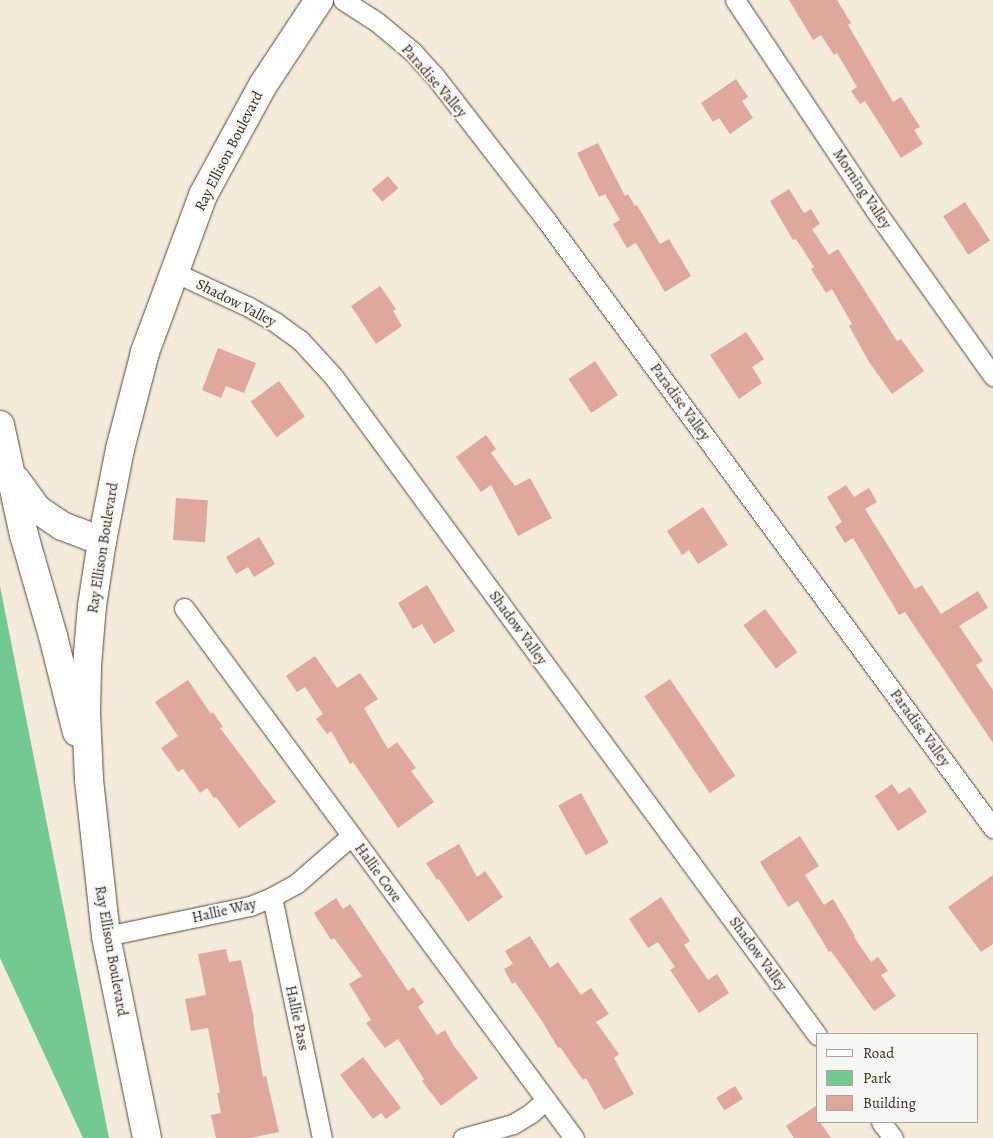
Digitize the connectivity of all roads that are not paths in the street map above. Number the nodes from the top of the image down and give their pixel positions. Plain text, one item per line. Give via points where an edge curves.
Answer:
1 (319, 0) edge
2 (343, 0) edge
3 (735, 0) edge
4 (174, 272) junction
5 (993, 376) edge
6 (0, 426) edge
7 (9, 469) junction
8 (102, 541) junction
9 (184, 608) dead end
10 (89, 779) junction
11 (993, 828) edge
12 (351, 836) junction
13 (272, 897) junction
14 (106, 936) junction
15 (816, 1034) edge
16 (546, 1100) junction
17 (882, 1123) edge
18 (147, 1138) edge
19 (322, 1138) edge
20 (463, 1138) edge
21 (574, 1138) edge
22 (893, 1138) edge

1 - 4 street, Ray Ellison Boulevard via 263,85 208,186
2 - 11 street, Paradise Valley via 377,22 413,52 434,76 546,220
3 - 5 street, Morning Valley via 875,210
4 - 8 street, Ray Ellison Boulevard via 141,369 120,448
4 - 15 street, Shadow Valley via 275,322 300,340 333,376
6 - 7 street
7 - 8 street via 37,509 62,526
7 - 10 street
8 - 10 street, Ray Ellison Boulevard via 87,665
9 - 12 street, Hallie Cove
10 - 14 street, Ray Ellison Boulevard
12 - 13 street, Hallie Way via 297,884
12 - 16 street, Hallie Cove
13 - 14 street, Hallie Way via 250,906
13 - 19 street, Hallie Pass
14 - 18 street, Ray Ellison Boulevard
16 - 20 street via 513,1124
16 - 21 street, Hallie Cove
17 - 22 street

